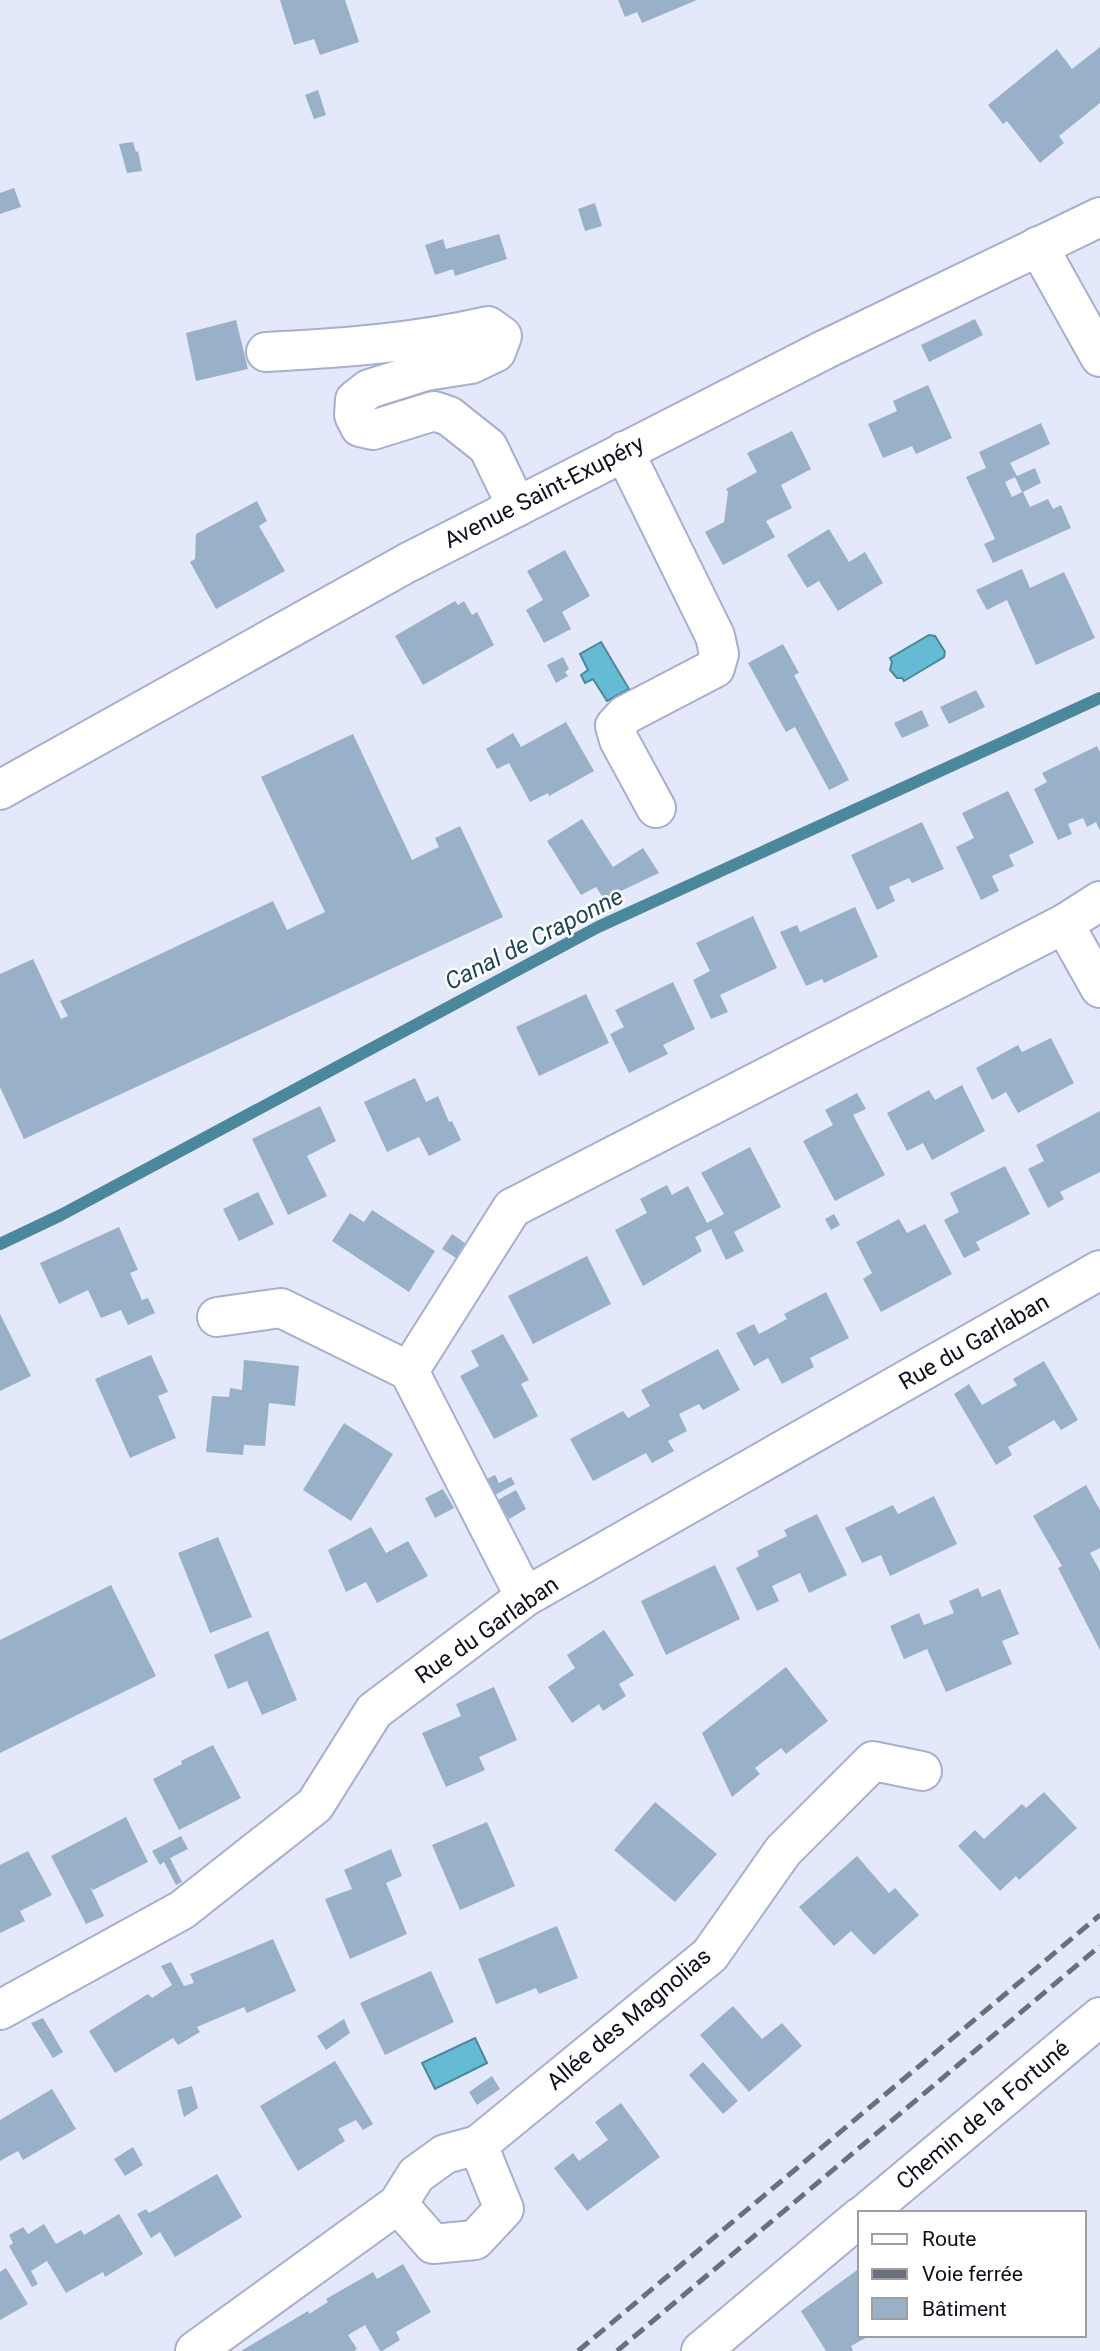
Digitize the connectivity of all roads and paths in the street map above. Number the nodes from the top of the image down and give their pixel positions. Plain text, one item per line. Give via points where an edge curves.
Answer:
1 (1100, 217) edge
2 (1038, 246) junction
3 (266, 352) dead end
4 (1100, 357) edge
5 (624, 451) junction
6 (517, 507) junction
7 (0, 790) edge
8 (656, 808) dead end
9 (1100, 901) edge
10 (1064, 924) junction
11 (1100, 988) edge
12 (1100, 1270) edge
13 (217, 1317) dead end
14 (409, 1371) junction
15 (525, 1597) junction
16 (922, 1771) dead end
17 (0, 2010) edge
18 (1100, 2017) edge
19 (478, 2145) junction
20 (398, 2204) junction
21 (868, 2211) edge
22 (858, 2219) edge
23 (195, 2351) edge
24 (701, 2351) edge

1 - 2 street, Avenue Saint-Exupéry
2 - 4 street
2 - 5 street, Avenue Saint-Exupéry
3 - 6 street via 372,346 488,326 502,336 496,352 471,364 426,371 369,389 355,400 354,415 360,426 373,430 434,411 449,416 488,447
5 - 6 street, Avenue Saint-Exupéry
5 - 8 street via 715,636 719,654 715,668 625,715 615,726
6 - 7 street, Avenue Saint-Exupéry via 260,643
9 - 10 street
10 - 11 street
10 - 14 street via 512,1208
12 - 15 street, Rue du Garlaban
13 - 14 street via 281,1308
14 - 15 street
15 - 17 street, Rue du Garlaban via 374,1711 315,1805 182,1910
16 - 19 street, Allée des Magnolias via 873,1761 783,1851 710,1955
18 - 21 street, Chemin de la Fortuné
19 - 20 street, Allée des Magnolias via 445,2154 416,2175
19 - 20 street via 504,2209 475,2241 433,2244
20 - 23 street, Allée des Magnolias
22 - 24 street

